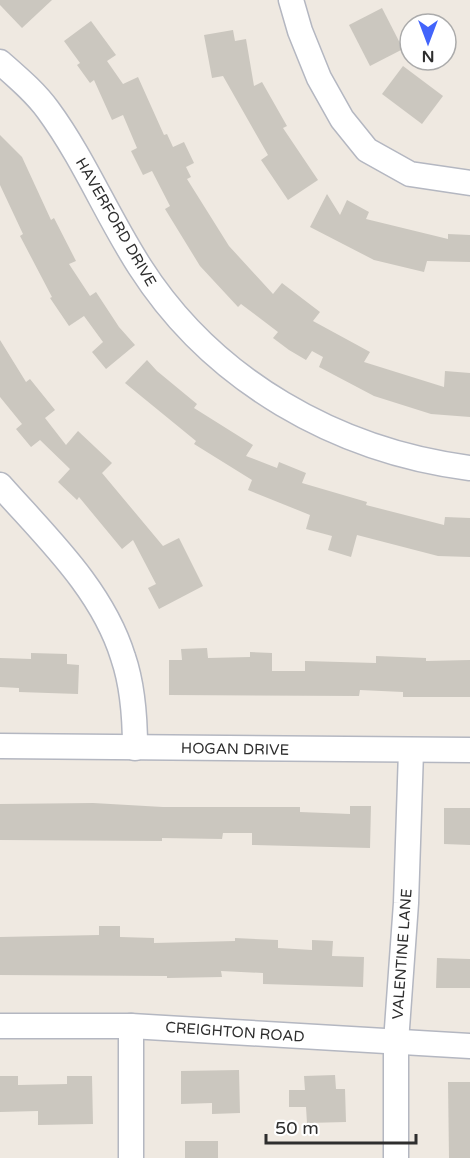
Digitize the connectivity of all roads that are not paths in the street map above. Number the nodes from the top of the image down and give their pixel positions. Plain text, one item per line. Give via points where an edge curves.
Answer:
1 (291, 0) edge
2 (0, 62) edge
3 (470, 183) edge
4 (470, 468) edge
5 (0, 485) edge
6 (0, 746) edge
7 (135, 748) junction
8 (470, 750) edge
9 (411, 751) junction
10 (0, 1026) edge
11 (131, 1026) junction
12 (396, 1042) junction
13 (470, 1046) edge
14 (131, 1158) edge
15 (396, 1158) edge

1 - 3 street via 319,78 342,119 368,150 410,174
2 - 4 street, HAVERFORD DRIVE via 47,109 86,169 140,267 205,345 258,388 324,427 405,456
5 - 7 street via 75,571 105,615 128,676
6 - 7 street, HOGAN DRIVE
7 - 9 street, HOGAN DRIVE
8 - 9 street, HOGAN DRIVE
9 - 12 street, VALENTINE LANE
10 - 11 street, CREIGHTON ROAD
11 - 12 street, CREIGHTON ROAD
11 - 14 street
12 - 13 street, CREIGHTON ROAD
12 - 15 street, VALENTINE LANE

